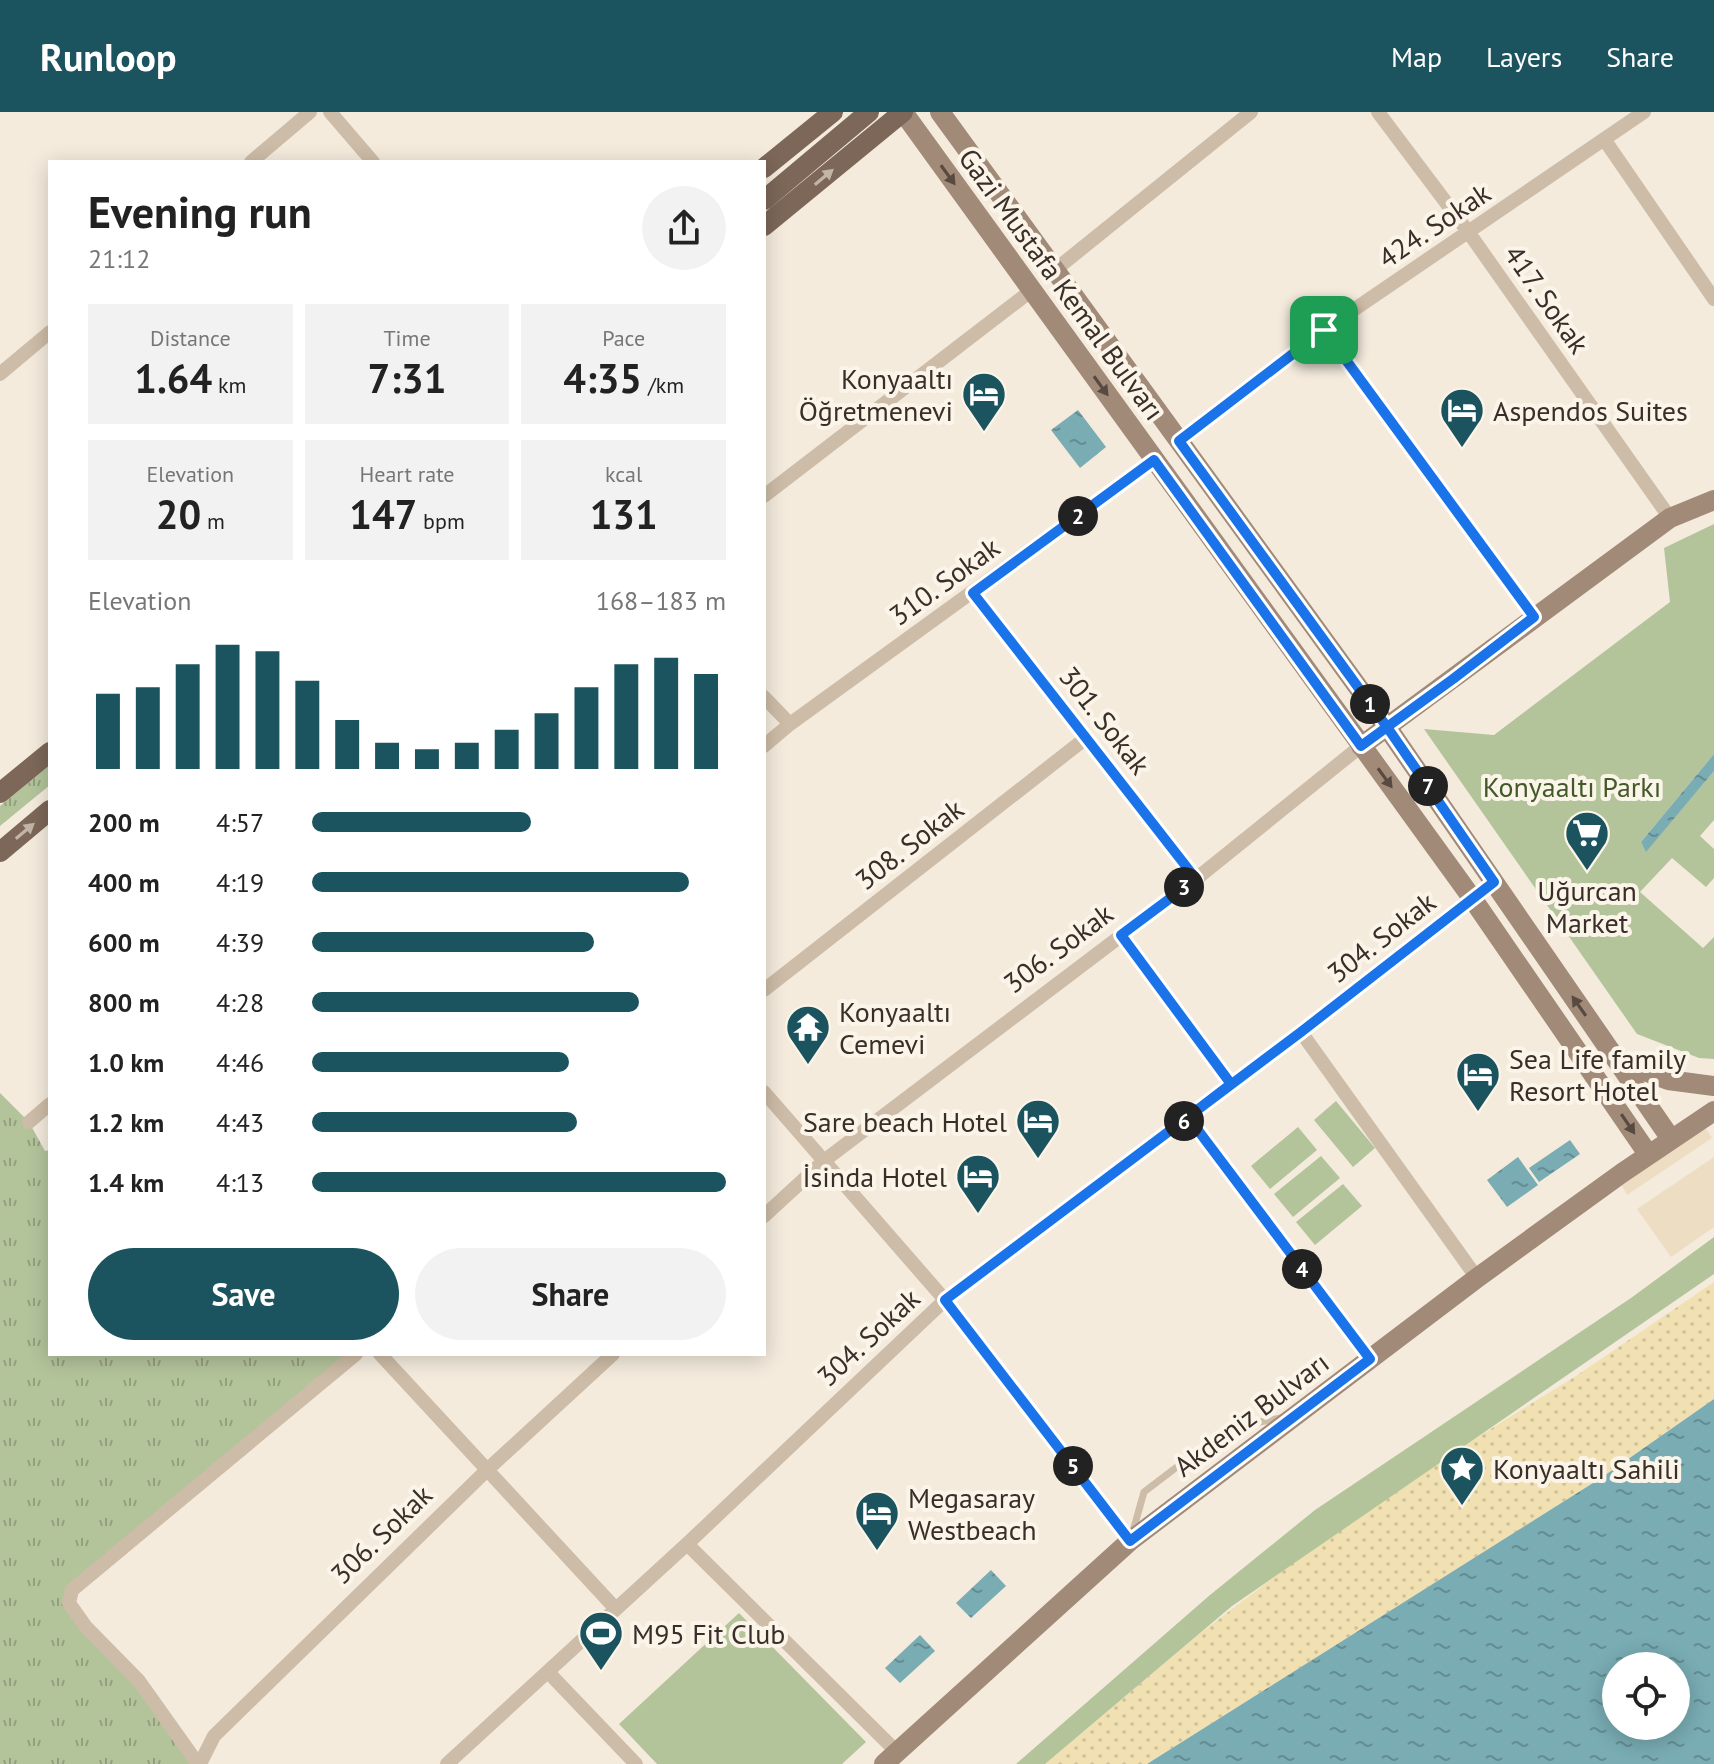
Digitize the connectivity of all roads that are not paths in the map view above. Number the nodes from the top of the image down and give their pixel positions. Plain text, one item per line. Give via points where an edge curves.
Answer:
1 (310, 112) edge
2 (330, 112) edge
3 (833, 112) edge
4 (869, 112) edge
5 (903, 112) edge
6 (940, 112) edge
7 (1251, 112) edge
8 (1378, 112) edge
9 (1644, 112) edge
10 (1604, 139) junction
11 (253, 160) edge
12 (371, 160) edge
13 (766, 166) edge
14 (766, 198) edge
15 (766, 224) edge
16 (1469, 233) junction
17 (1055, 270) junction
18 (1032, 290) junction
19 (1714, 299) edge
20 (1324, 330) junction
21 (48, 334) edge
22 (0, 374) edge
23 (1179, 441) junction
24 (1154, 460) junction
25 (766, 494) edge
26 (1714, 500) edge
27 (1670, 518) junction
28 (973, 593) junction
29 (1534, 617) junction
30 (766, 699) edge
31 (790, 724) junction
32 (1387, 727) junction
33 (1086, 738) junction
34 (766, 744) edge
35 (1361, 746) junction
36 (48, 754) edge
37 (0, 793) edge
38 (48, 812) edge
39 (0, 852) edge
40 (1196, 879) junction
41 (1494, 882) junction
42 (1472, 898) junction
43 (1121, 935) junction
44 (766, 988) edge
45 (1301, 1032) junction
46 (1613, 1056) junction
47 (1231, 1084) junction
48 (1714, 1086) edge
49 (766, 1094) edge
50 (48, 1106) edge
51 (1714, 1111) edge
52 (1188, 1117) junction
53 (29, 1122) dead end
54 (1671, 1139) junction
55 (1648, 1154) junction
56 (825, 1160) junction
57 (766, 1214) edge
58 (1477, 1278) junction
59 (945, 1300) junction
60 (354, 1356) edge
61 (382, 1356) edge
62 (611, 1356) edge
63 (1370, 1359) junction
64 (1295, 1415) junction
65 (487, 1470) junction
66 (1130, 1541) junction
67 (687, 1544) junction
68 (615, 1608) junction
69 (548, 1672) junction
70 (890, 1758) edge
71 (199, 1764) edge
72 (447, 1764) edge
73 (636, 1764) edge

1 - 11 street
2 - 12 street
3 - 13 main road
4 - 14 main road
15 -> 5 main road
5 -> 18 main road, Gazi Mustafa Kemal Bulvarı
6 - 17 main road, Gazi Mustafa Kemal Bulvarı
7 - 17 street
8 - 16 street, 417. Sokak
9 - 10 street, 424. Sokak
10 - 16 street, 424. Sokak
10 - 19 street
16 - 20 street, 424. Sokak
16 - 27 street, 417. Sokak
17 - 23 main road, Gazi Mustafa Kemal Bulvarı
18 -> 24 main road, Gazi Mustafa Kemal Bulvarı
18 - 25 street
20 - 23 street, 424. Sokak
20 - 29 street
21 - 22 street
23 - 32 main road, Gazi Mustafa Kemal Bulvarı
24 - 28 street, 310. Sokak
24 - 35 main road, Gazi Mustafa Kemal Bulvarı
26 - 27 main road, 306. Sokak
27 - 29 main road, 306. Sokak
28 - 31 street, 310. Sokak
28 - 33 street, 301. Sokak
29 - 32 main road, 306. Sokak
30 - 31 street
31 - 34 street, 310. Sokak
32 - 35 main road, 306. Sokak
32 - 41 main road, Gazi Mustafa Kemal Bulvarı
33 - 40 street, 301. Sokak
33 - 44 street, 308. Sokak
35 - 40 street, 306. Sokak
35 -> 42 main road, Gazi Mustafa Kemal Bulvarı
36 - 37 main road
39 -> 38 main road
40 - 43 street, 306. Sokak
41 - 42 main road
46 -> 41 main road, Gazi Mustafa Kemal Bulvarı
42 - 45 street, 304. Sokak
42 -> 55 main road, Gazi Mustafa Kemal Bulvarı
43 - 47 street
43 - 56 street, 306. Sokak
45 - 47 street, 304. Sokak
45 - 58 street
46 - 48 main road via 1668,1080
46 - 54 main road, Gazi Mustafa Kemal Bulvarı
47 - 52 street, 304. Sokak
49 - 56 street
50 - 53 street
51 - 54 main road, Akdeniz Bulvarı
52 - 59 street, 304. Sokak
52 - 63 street
54 - 55 main road, Akdeniz Bulvarı
55 - 58 main road, Akdeniz Bulvarı
56 - 57 street, 306. Sokak
56 - 59 street
58 - 63 main road, Akdeniz Bulvarı
59 - 66 street
59 - 67 street, 304. Sokak
60 - 71 street via 72,1590 69,1603 86,1627 139,1681
61 - 65 street
62 - 65 street, 306. Sokak
63 - 64 main road, Akdeniz Bulvarı
64 - 66 main road, Akdeniz Bulvarı
64 - 66 lane via 1228,1428 1144,1492
65 - 68 street
65 - 71 street, 306. Sokak via 214,1736
66 - 70 main road, Akdeniz Bulvarı
67 - 68 street, 304. Sokak
67 - 70 street
68 - 69 street, 304. Sokak
69 - 72 street, 304. Sokak
69 - 73 street

